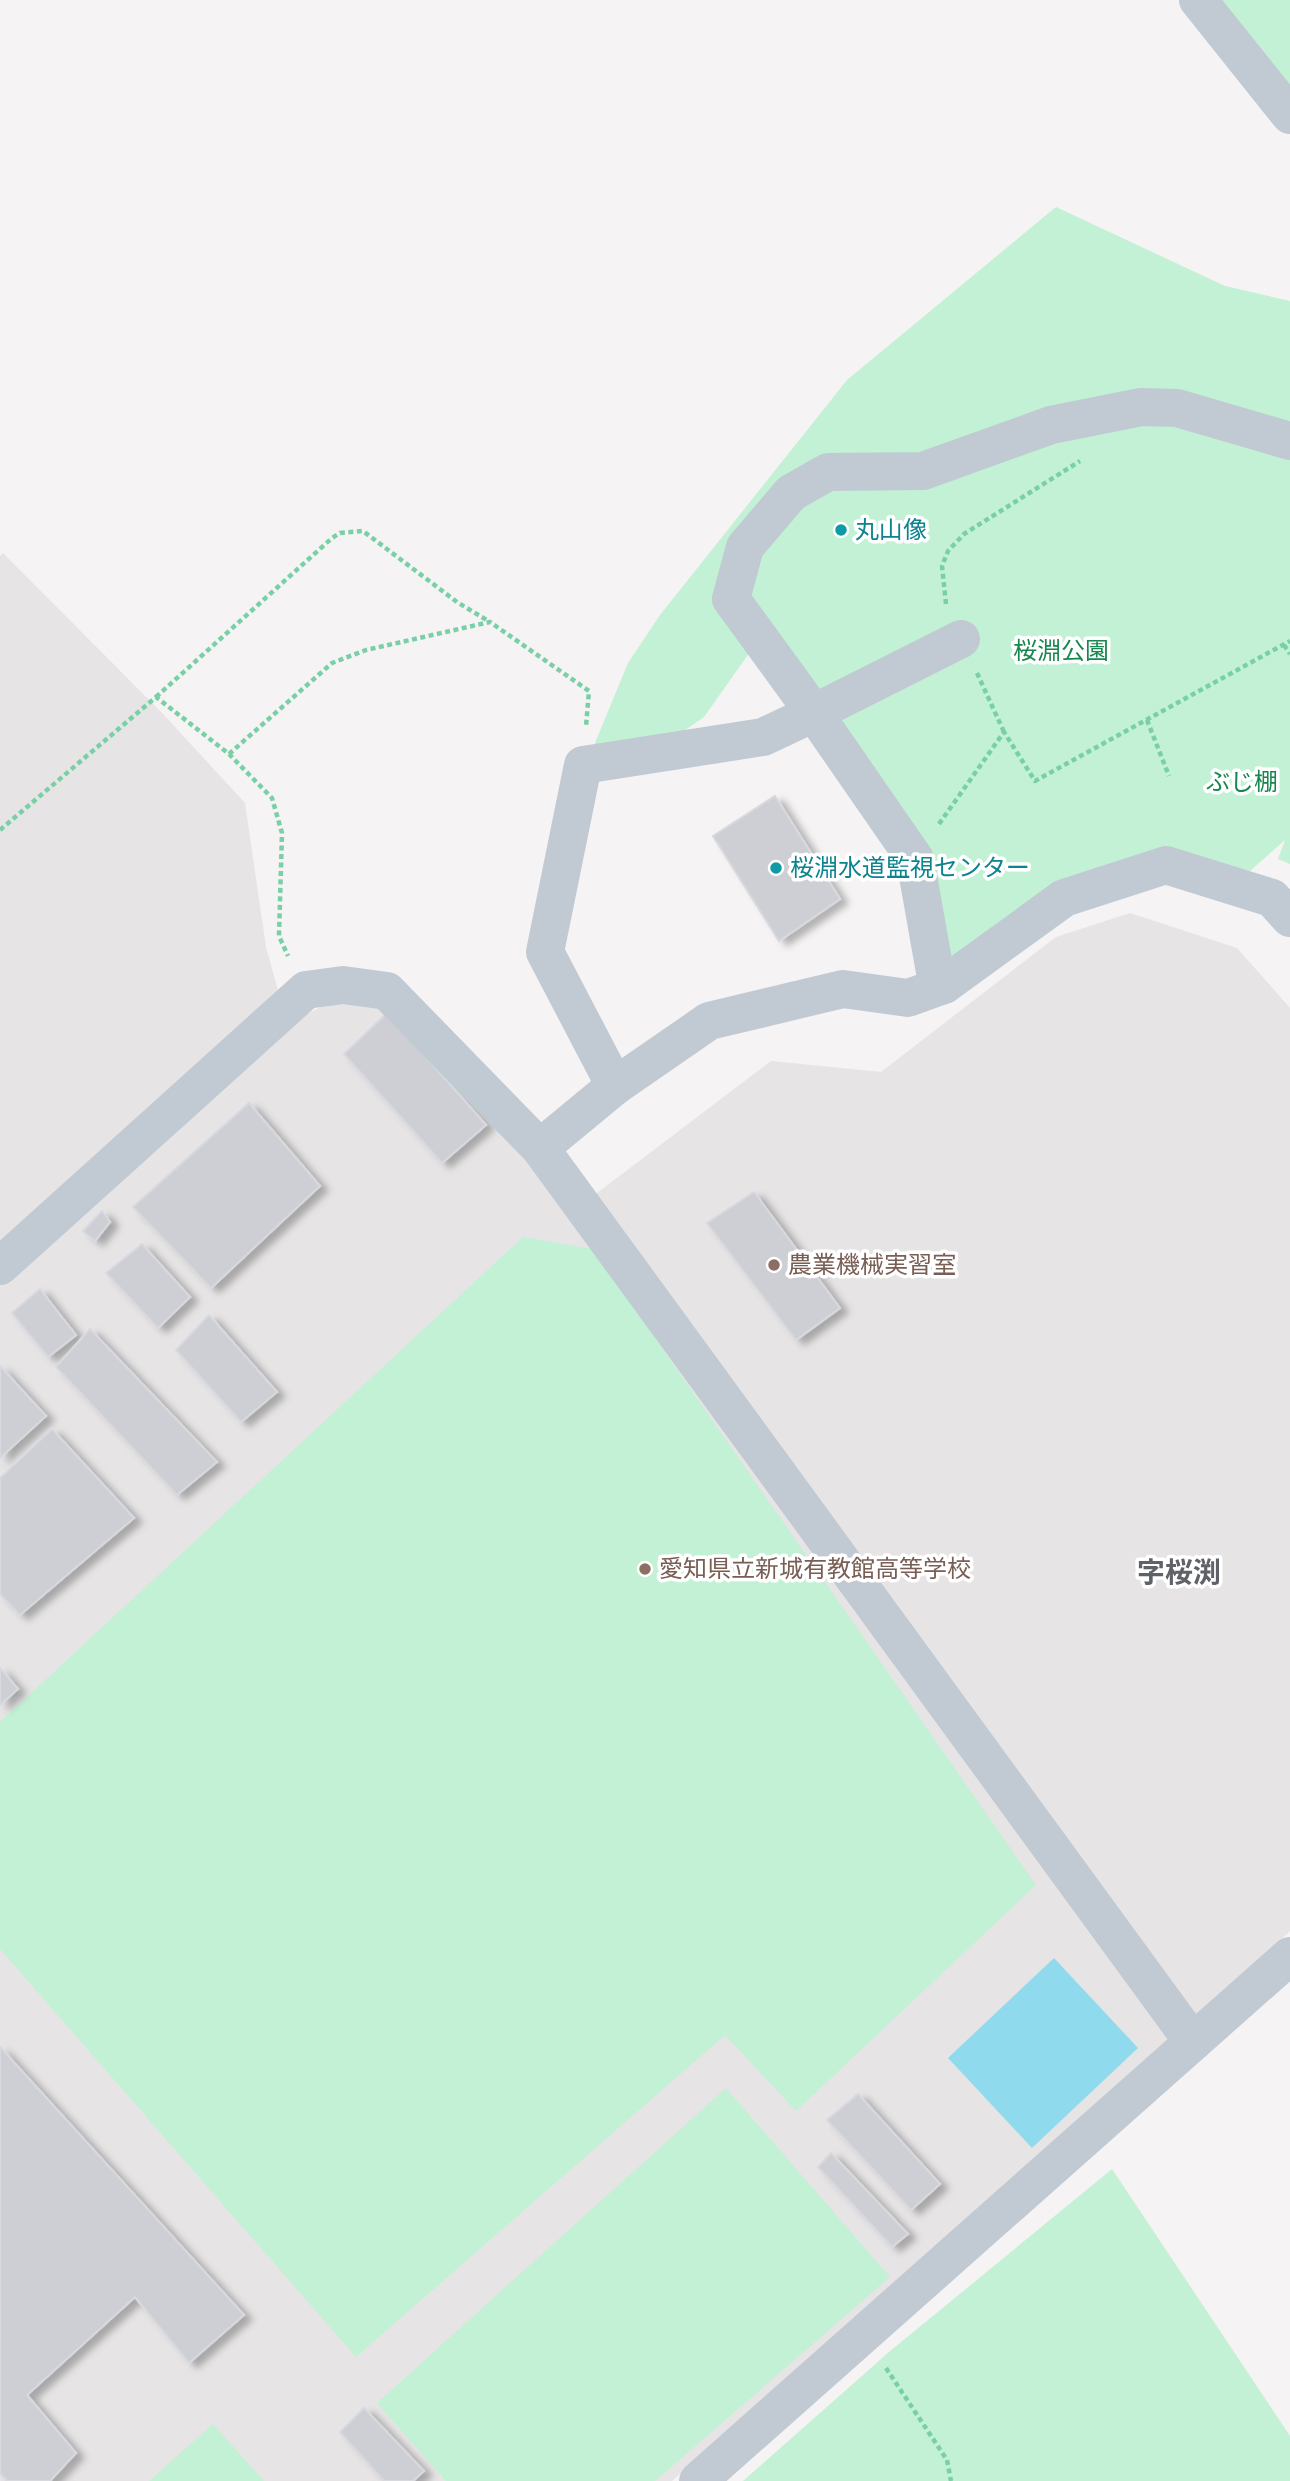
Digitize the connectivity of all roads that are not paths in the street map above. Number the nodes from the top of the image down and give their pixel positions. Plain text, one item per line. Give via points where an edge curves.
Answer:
1 (1198, 0) edge
2 (1290, 115) edge
3 (1290, 441) edge
4 (961, 639) road end
5 (814, 713) junction
6 (1290, 918) edge
7 (944, 985) junction
8 (615, 1086) junction
9 (540, 1148) junction
10 (0, 1266) edge
11 (1290, 1956) edge
12 (1193, 2042) junction
13 (698, 2481) edge

1 - 2 street
3 - 5 street via 1177,408 1141,407 1051,425 923,471 828,472 791,493 745,547 731,599
4 - 5 street
5 - 7 street via 915,859 935,972
5 - 8 street via 763,737 583,765 545,952
6 - 7 street via 1272,898 1166,865 1064,898
7 - 8 street via 908,998 843,989 709,1021
8 - 9 street
9 - 10 street via 387,991 343,985 306,990
9 - 12 street
11 - 12 street
12 - 13 street

